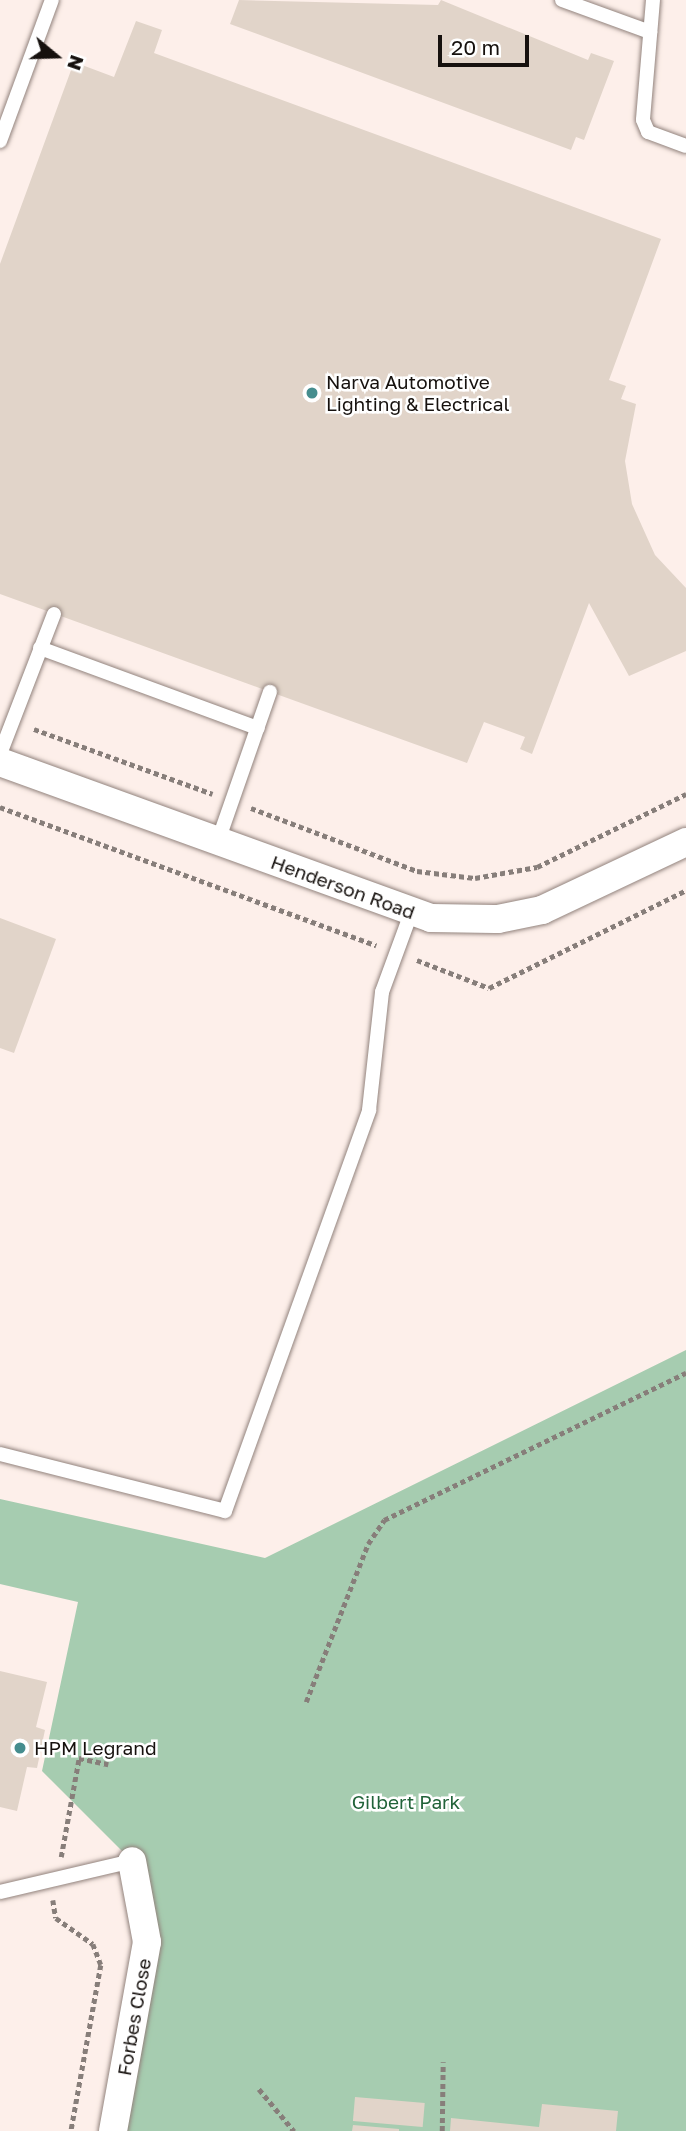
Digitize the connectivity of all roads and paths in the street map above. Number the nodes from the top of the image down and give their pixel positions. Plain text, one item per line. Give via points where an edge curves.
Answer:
1 (52, 0) edge
2 (562, 0) edge
3 (653, 0) edge
4 (650, 32) junction
5 (0, 141) edge
6 (686, 146) edge
7 (54, 614) dead end
8 (40, 648) junction
9 (270, 692) dead end
10 (13, 721) junction
11 (258, 729) junction
12 (0, 754) edge
13 (0, 762) edge
14 (686, 794) edge
15 (232, 801) junction
16 (218, 841) junction
17 (686, 842) edge
18 (411, 913) junction
19 (686, 1373) edge
20 (0, 1454) edge
21 (306, 1702) dead end
22 (108, 1764) dead end
23 (132, 1861) joint
24 (57, 1878) junction
25 (0, 1892) edge
26 (443, 2062) dead end
27 (259, 2089) dead end
28 (71, 2131) edge
29 (113, 2131) edge
30 (294, 2131) edge
31 (442, 2131) edge

1 - 5 lane
2 - 4 lane
3 - 4 lane
4 - 6 lane via 645,127
7 - 8 lane
8 - 10 lane
8 - 11 lane
9 - 11 lane
10 - 12 lane
10 - 15 path
11 - 15 lane
13 - 16 street, Henderson Road
14 - 15 path via 537,867 475,877 417,871
15 - 16 lane
16 - 18 street, Henderson Road
17 - 18 street, Henderson Road via 542,910 467,921
18 - 20 lane via 382,992 369,1110 225,1511
19 - 21 path via 384,1520 368,1544
22 - 24 path via 79,1758
23 - 24 lane
23 - 29 street, Forbes Close via 147,1942
24 - 25 lane
24 - 28 path via 54,1914 93,1944 101,1965
26 - 31 path
27 - 30 path

